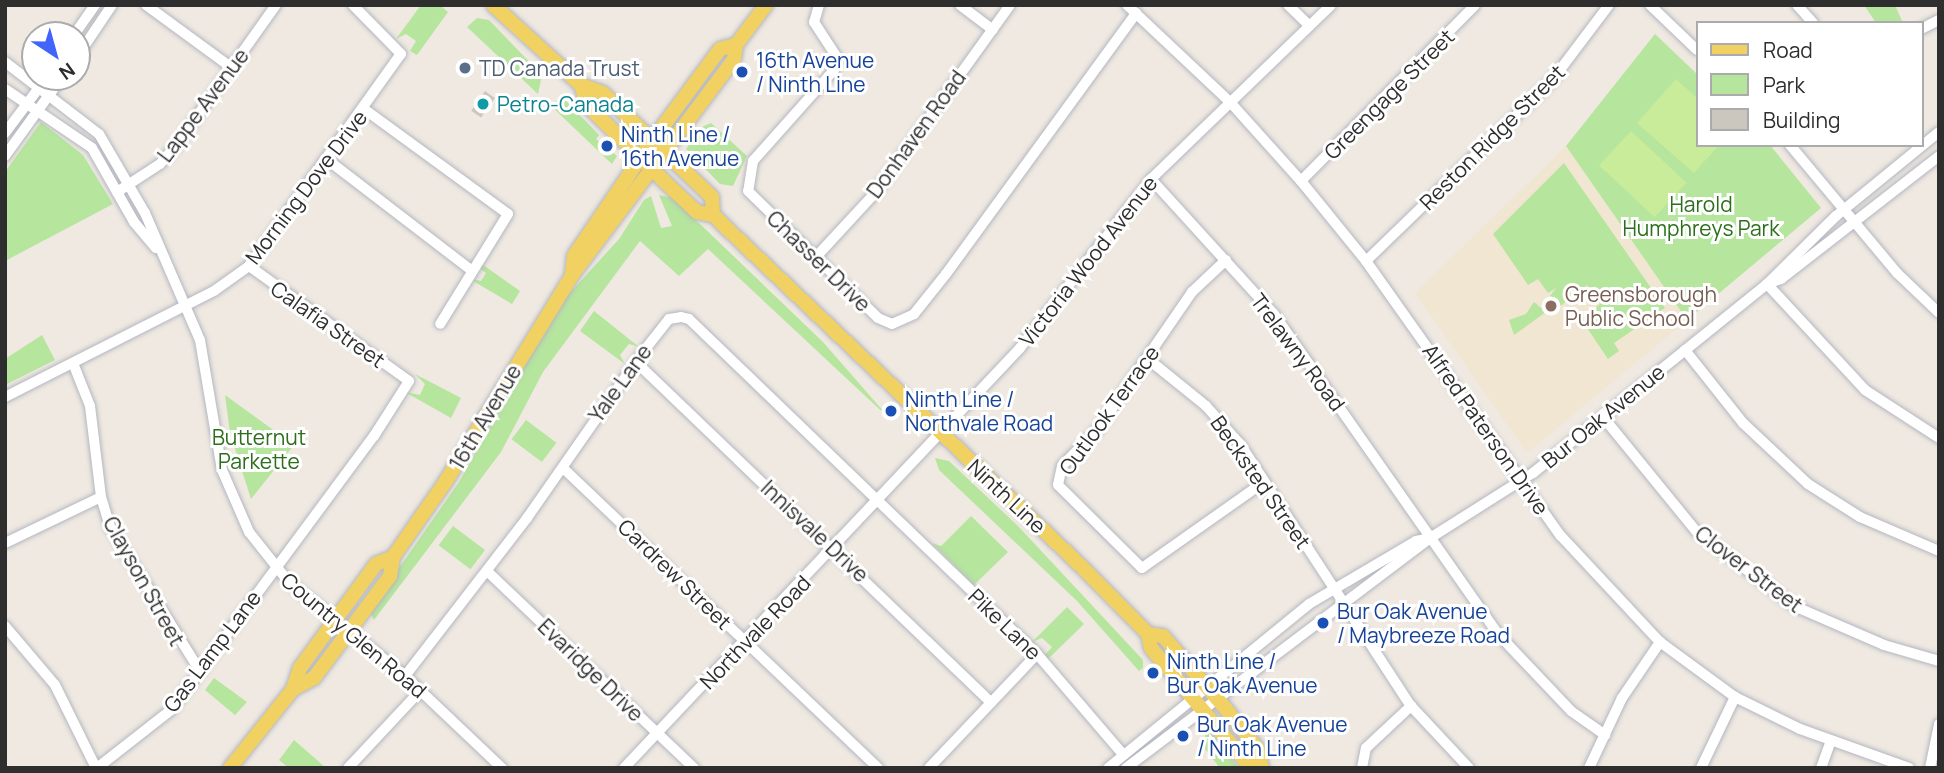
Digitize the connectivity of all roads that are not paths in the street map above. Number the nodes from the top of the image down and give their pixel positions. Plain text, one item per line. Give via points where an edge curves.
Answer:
1 (95, 5) edge
2 (112, 5) edge
3 (146, 5) edge
4 (276, 5) edge
5 (353, 5) edge
6 (494, 5) edge
7 (766, 5) edge
8 (819, 5) edge
9 (960, 5) edge
10 (1010, 5) edge
11 (1288, 5) edge
12 (1331, 5) edge
13 (1475, 5) edge
14 (1609, 5) edge
15 (1650, 5) edge
16 (1797, 5) edge
17 (1131, 9) edge
18 (1939, 20) edge
19 (84, 21) edge
20 (1812, 21) edge
21 (1310, 26) junction
22 (1923, 28) edge
23 (993, 30) junction
24 (91, 36) edge
25 (736, 45) junction
26 (1696, 49) edge
27 (5, 62) edge
28 (232, 68) junction
29 (21, 74) edge
30 (582, 85) junction
31 (5, 89) edge
32 (36, 91) edge
33 (43, 91) edge
34 (52, 91) edge
35 (48, 97) junction
36 (1230, 102) junction
37 (27, 104) junction
38 (364, 109) junction
39 (37, 111) junction
40 (1939, 132) edge
41 (5, 133) edge
42 (652, 141) junction
43 (1923, 145) edge
44 (1792, 147) edge
45 (1920, 147) edge
46 (664, 152) junction
47 (5, 156) edge
48 (1939, 156) edge
49 (641, 157) junction
50 (329, 161) junction
51 (652, 169) junction
52 (1151, 178) junction
53 (1301, 181) junction
54 (129, 183) junction
55 (117, 192) junction
56 (1844, 209) junction
57 (713, 215) junction
58 (1854, 222) junction
59 (156, 248) junction
60 (815, 258) junction
61 (1226, 260) junction
62 (1366, 261) junction
63 (249, 266) junction
64 (470, 269) junction
65 (572, 275) junction
66 (1767, 284) junction
67 (184, 305) junction
68 (1939, 313) edge
69 (439, 324) dead end
70 (1685, 350) junction
71 (1148, 359) junction
72 (636, 362) junction
73 (73, 363) junction
74 (409, 381) joint
75 (5, 397) edge
76 (1603, 417) junction
77 (941, 434) junction
78 (1939, 438) edge
79 (563, 468) junction
80 (1264, 482) junction
81 (1520, 482) junction
82 (100, 497) junction
83 (879, 501) junction
84 (1430, 538) junction
85 (5, 543) edge
86 (835, 548) junction
87 (1939, 551) edge
88 (393, 557) junction
89 (274, 567) junction
90 (487, 571) junction
91 (1331, 588) junction
92 (1340, 603) junction
93 (335, 620) junction
94 (5, 626) edge
95 (349, 631) junction
96 (1148, 634) junction
97 (746, 641) junction
98 (1660, 642) junction
99 (1037, 654) junction
100 (1939, 661) edge
101 (200, 671) junction
102 (405, 676) junction
103 (1206, 686) junction
104 (293, 690) junction
105 (420, 691) junction
106 (1193, 696) junction
107 (1735, 697) junction
108 (1217, 698) junction
109 (991, 702) junction
110 (1410, 706) junction
111 (1203, 709) junction
112 (1939, 724) edge
113 (658, 734) junction
114 (1605, 735) junction
115 (1831, 741) junction
116 (1122, 753) junction
117 (1131, 766) edge
118 (1261, 767) edge
119 (96, 768) edge
120 (230, 768) edge
121 (348, 768) edge
122 (502, 768) edge
123 (624, 768) edge
124 (694, 768) edge
125 (878, 768) edge
126 (929, 768) edge
127 (1108, 768) edge
128 (1362, 768) edge
129 (1469, 768) edge
130 (1589, 768) edge
131 (1701, 768) edge
132 (1821, 768) edge
133 (1909, 768) edge
134 (1930, 768) edge

1 - 19 street
2 - 24 street
3 - 28 street
4 - 28 street, Lappe Avenue
5 - 38 street, Morning Dove Drive via 401,54
6 - 30 main road, Ninth Line
7 - 25 main road, 16th Avenue
8 - 60 street, Chasser Drive via 814,22 838,59 834,70 752,162 746,181 748,191
9 - 23 street
10 - 23 street, Donhaven Road
11 - 21 street
12 - 21 street, Victoria Wood Avenue
13 - 53 street, Greengage Street
14 - 62 street, Reston Ridge Street via 1550,83
15 - 26 street
16 - 20 street
17 - 36 street, Alfred Paterson Drive
17 - 60 street, Chasser Drive via 914,314 903,322 886,322
18 - 22 street
21 - 36 street, Victoria Wood Avenue
23 - 60 street, Donhaven Road via 875,193
25 - 42 main road, 16th Avenue via 720,49
25 - 46 main road, 16th Avenue via 733,58
27 - 29 street, Country Glen Road
28 - 54 street, Lappe Avenue via 160,164
30 - 42 main road, Ninth Line via 603,93
30 - 49 main road, Ninth Line via 587,106
31 - 37 street, Country Glen Road
32 - 37 street
33 - 35 street, Country Glen Road
34 - 35 street
35 - 39 street
35 - 54 street, Country Glen Road via 99,134
36 - 52 street, Victoria Wood Avenue
36 - 53 street, Alfred Paterson Drive
37 - 39 street, Country Glen Road
37 - 41 street
38 - 50 street, Morning Dove Drive
38 - 64 street via 508,214
39 - 47 street
39 - 55 street, Country Glen Road via 92,148
40 - 43 street, Bur Oak Avenue
42 - 46 main road, Ninth Line
42 - 49 main road, 16th Avenue
44 - 56 street
45 - 56 street, Bur Oak Avenue
46 - 51 main road, 16th Avenue
46 - 57 main road, Ninth Line via 712,197
48 - 58 street, Bur Oak Avenue
49 - 51 main road, Ninth Line
49 - 65 main road, 16th Avenue via 574,256
50 - 63 street, Morning Dove Drive
50 - 64 street
51 - 57 main road, Ninth Line via 697,212
51 - 65 main road, 16th Avenue
52 - 61 street, Trelawny Road
52 - 77 street, Victoria Wood Avenue via 1020,348
53 - 62 street, Alfred Paterson Drive
54 - 55 street, Lappe Avenue
54 - 59 street, Country Glen Road
55 - 59 street, Country Glen Road
56 - 58 street
56 - 66 street, Bur Oak Avenue
57 - 77 main road, Ninth Line
58 - 66 street, Bur Oak Avenue via 1781,279
58 - 68 street
59 - 67 street, Country Glen Road
61 - 71 street, Outlook Terrace via 1192,292
61 - 84 street, Trelawny Road via 1281,324
62 - 81 street, Alfred Paterson Drive
63 - 67 street, Morning Dove Drive
63 - 74 street, Calafia Street
64 - 69 street
65 - 88 main road, 16th Avenue via 446,481
66 - 70 street, Bur Oak Avenue
66 - 78 street via 1865,390
67 - 73 street, Morning Dove Drive
67 - 89 street, Country Glen Road via 205,356 230,498
70 - 76 street, Bur Oak Avenue
70 - 87 street via 1744,423 1808,484 1860,517
71 - 80 street, Becksted Street via 1206,406
71 - 80 street, Outlook Terrace via 1097,430 1062,466 1058,485 1069,500 1142,568
72 - 79 street, Yale Lane
72 - 83 street, Yale Lane via 669,319 690,319
72 - 86 street, Innisvale Drive
73 - 75 street, Morning Dove Drive
73 - 82 street, Clayson Street via 90,406
74 - 89 street, Gas Lamp Lane via 374,436
76 - 81 street, Bur Oak Avenue
76 - 100 street, Clover Street via 1696,531 1794,606 1884,645
77 - 83 street, Northvale Road
77 - 96 main road, Ninth Line
79 - 90 street, Yale Lane
79 - 97 street, Cardrew Street
80 - 91 street, Becksted Street
81 - 84 street, Bur Oak Avenue
81 - 98 street, Alfred Paterson Drive via 1584,565
82 - 85 street
82 - 101 street, Clayson Street via 135,573
83 - 86 street, Northvale Road
83 - 99 street, Pike Lane
84 - 91 street, Bur Oak Avenue
84 - 92 street, Bur Oak Avenue via 1421,549
84 - 114 street, Trelawny Road via 1515,654 1571,711
86 - 97 street, Northvale Road
86 - 109 street, Innisvale Drive
88 - 93 main road, 16th Avenue via 376,564
88 - 95 main road, 16th Avenue via 390,576
89 - 93 street, Country Glen Road
89 - 101 street, Gas Lamp Lane
90 - 102 street, Yale Lane
90 - 113 street, Evaridge Drive
91 - 92 street
91 - 103 street, Bur Oak Avenue
92 - 108 street, Bur Oak Avenue
92 - 110 street
93 - 95 street, Country Glen Road
93 - 104 main road, 16th Avenue via 300,668
94 - 119 street via 55,685
95 - 102 street, Country Glen Road
95 - 104 main road, 16th Avenue via 314,678
96 - 103 main road, Ninth Line via 1163,636
96 - 106 main road, Ninth Line via 1151,648
97 - 113 street, Northvale Road
97 - 125 street, Cardrew Street
98 - 107 street, Alfred Paterson Drive
98 - 114 street via 1636,673
99 - 109 street
99 - 116 street, Pike Lane
101 - 119 street, Gas Lamp Lane via 155,726
102 - 105 street, Country Glen Road
103 - 106 street, Bur Oak Avenue
103 - 108 main road, Ninth Line
104 - 120 main road, 16th Avenue
105 - 121 street
105 - 122 street, Country Glen Road
106 - 111 main road, Ninth Line
106 - 116 street, Bur Oak Avenue
107 - 115 street, Alfred Paterson Drive
107 - 131 street
108 - 111 street, Bur Oak Avenue
108 - 118 main road, Ninth Line via 1250,738
109 - 126 street
110 - 128 street via 1366,748
110 - 129 street
111 - 117 street, Bur Oak Avenue
111 - 118 main road, Ninth Line via 1246,762
112 - 134 street
113 - 123 street, Northvale Road
113 - 124 street, Evaridge Drive
114 - 130 street
115 - 132 street
115 - 133 street, Alfred Paterson Drive
116 - 127 street, Bur Oak Avenue

